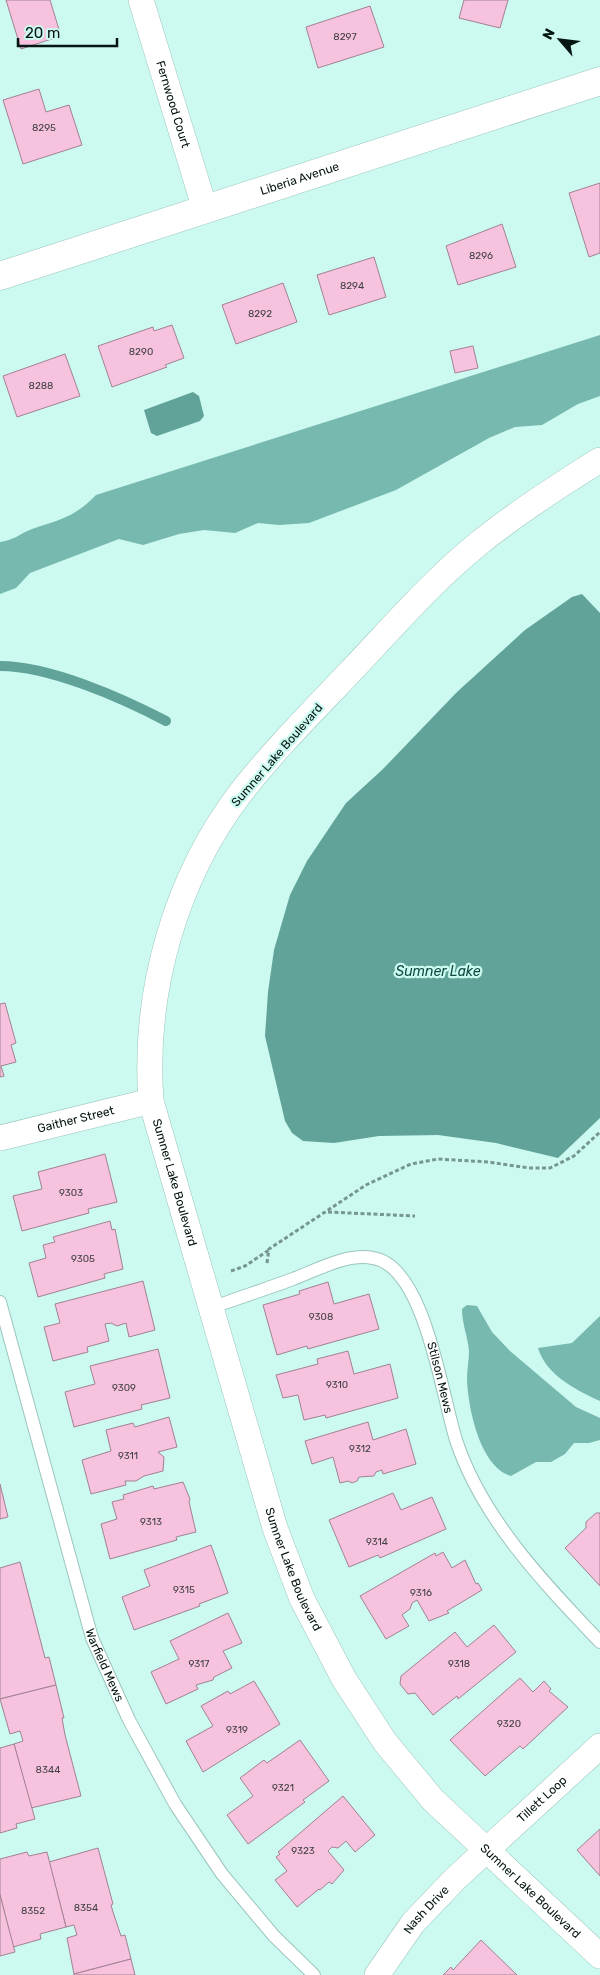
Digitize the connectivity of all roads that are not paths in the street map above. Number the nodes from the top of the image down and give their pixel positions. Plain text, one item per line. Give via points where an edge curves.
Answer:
1 (141, 0) edge
2 (600, 81) edge
3 (205, 209) junction
4 (0, 276) edge
5 (600, 460) edge
6 (151, 1101) junction
7 (0, 1138) edge
8 (0, 1302) edge
9 (211, 1308) junction
10 (600, 1642) edge
11 (600, 1746) edge
12 (486, 1851) junction
13 (600, 1956) edge
14 (314, 1975) edge
15 (377, 1975) edge

1 - 3 street, Fernwood Court
2 - 3 main road, Liberia Avenue
3 - 4 main road, Liberia Avenue
5 - 6 street, Sumner Lake Boulevard via 542,496 477,544 416,602 242,792 206,845 177,912 162,962 150,1028
6 - 7 street, Gaither Street
6 - 9 street, Sumner Lake Boulevard
8 - 14 lane, Warfield Mews via 92,1638 129,1720 175,1804 222,1874 274,1936
9 - 10 lane, Stilson Mews via 359,1257 374,1258 398,1272 409,1287 424,1321 456,1440 470,1473 505,1531 537,1574
9 - 12 street, Sumner Lake Boulevard via 275,1528 302,1599 344,1680 385,1742 433,1800
11 - 12 street, Tillett Loop
12 - 13 street, Sumner Lake Boulevard
12 - 15 street, Nash Drive via 413,1923

